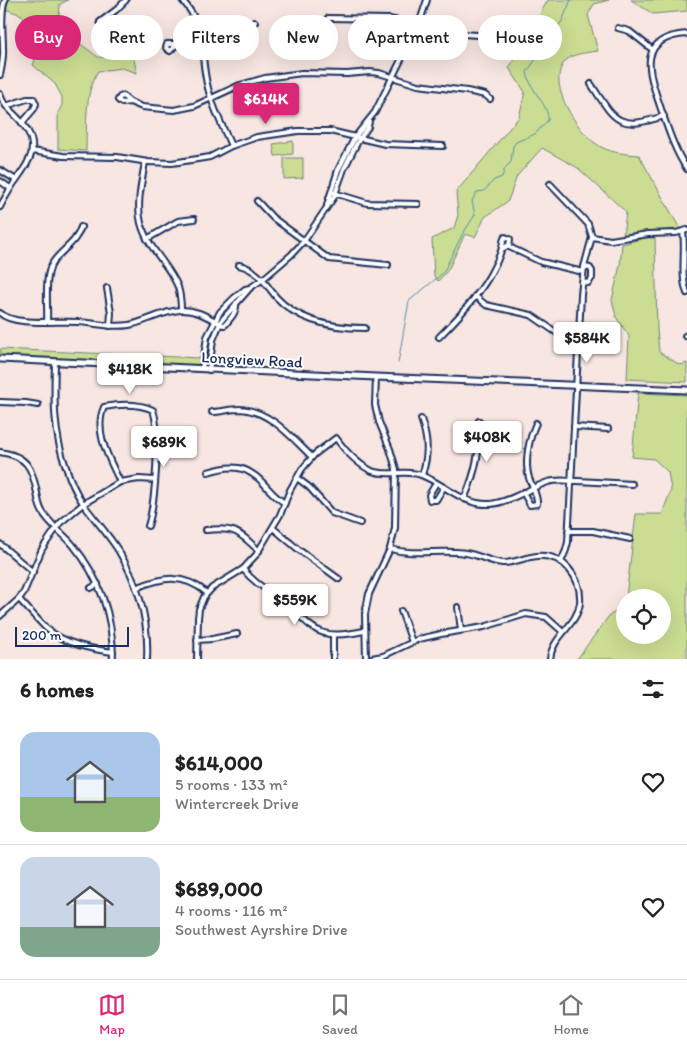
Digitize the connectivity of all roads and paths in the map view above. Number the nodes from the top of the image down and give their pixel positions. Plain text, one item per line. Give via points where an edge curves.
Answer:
1 (5, 0) edge
2 (126, 0) edge
3 (182, 0) edge
4 (427, 0) edge
5 (109, 15) edge
6 (194, 15) edge
7 (422, 15) edge
8 (618, 28) dead end
9 (687, 34) edge
10 (653, 50) junction
11 (204, 60) edge
12 (401, 60) edge
13 (0, 75) edge
14 (393, 77) junction
15 (591, 84) dead end
16 (0, 94) edge
17 (490, 98) dead end
18 (211, 99) junction
19 (130, 102) dead end
20 (6, 106) junction
21 (664, 116) junction
22 (369, 121) junction
23 (22, 123) junction
24 (355, 137) junction
25 (360, 139) junction
26 (232, 146) junction
27 (443, 146) dead end
28 (32, 151) junction
29 (145, 162) junction
30 (687, 169) edge
31 (0, 170) edge
32 (16, 180) junction
33 (0, 181) edge
34 (550, 184) dead end
35 (10, 188) junction
36 (333, 192) junction
37 (257, 201) dead end
38 (418, 204) dead end
39 (0, 207) edge
40 (194, 219) dead end
41 (81, 227) dead end
42 (685, 231) edge
43 (592, 237) junction
44 (147, 238) junction
45 (304, 241) junction
46 (509, 246) junction
47 (502, 250) junction
48 (239, 265) dead end
49 (388, 265) dead end
50 (584, 269) junction
51 (262, 279) junction
52 (582, 282) junction
53 (107, 288) dead end
54 (250, 288) junction
55 (687, 292) edge
56 (475, 296) junction
57 (181, 310) junction
58 (0, 314) edge
59 (215, 320) junction
60 (47, 322) junction
61 (220, 324) junction
62 (110, 326) junction
63 (365, 328) dead end
64 (579, 334) junction
65 (439, 337) dead end
66 (579, 343) junction
67 (0, 359) edge
68 (55, 362) junction
69 (202, 369) junction
70 (210, 370) junction
71 (376, 377) junction
72 (576, 386) junction
73 (687, 390) edge
74 (0, 402) edge
75 (38, 405) dead end
76 (212, 412) dead end
77 (421, 419) dead end
78 (479, 421) dead end
79 (536, 423) dead end
80 (574, 427) junction
81 (608, 429) dead end
82 (0, 452) edge
83 (312, 457) junction
84 (208, 472) dead end
85 (396, 473) junction
86 (422, 475) junction
87 (297, 478) junction
88 (154, 480) junction
89 (571, 481) junction
90 (120, 482) junction
91 (436, 483) junction
92 (632, 484) dead end
93 (444, 487) junction
94 (533, 488) junction
95 (523, 492) junction
96 (464, 499) junction
97 (285, 503) junction
98 (83, 504) junction
99 (360, 524) dead end
100 (148, 526) dead end
101 (57, 527) junction
102 (273, 528) junction
103 (206, 530) dead end
104 (568, 531) junction
105 (630, 539) dead end
106 (0, 544) edge
107 (390, 549) junction
108 (259, 551) junction
109 (561, 562) junction
110 (243, 569) junction
111 (33, 572) junction
112 (339, 579) dead end
113 (98, 584) junction
114 (90, 588) dead end
115 (136, 588) junction
116 (207, 594) junction
117 (19, 599) junction
118 (458, 607) dead end
119 (402, 611) dead end
120 (0, 616) edge
121 (461, 630) junction
122 (364, 631) junction
123 (563, 632) junction
124 (237, 634) dead end
125 (333, 635) junction
126 (197, 640) junction
127 (412, 642) junction
128 (113, 652) junction
129 (113, 659) edge
130 (147, 659) edge
131 (197, 659) edge
132 (334, 659) edge
133 (366, 659) edge
134 (550, 659) edge

1 - 13 street
2 - 5 street
3 - 6 street
4 - 7 street
8 - 10 street via 629,31
9 - 10 street via 664,40
10 - 21 street via 649,74
11 - 18 street
12 - 14 street
14 - 17 street via 418,85 466,91
14 - 18 street via 370,72 286,74 255,80
14 - 22 street
15 - 21 street via 610,113 622,122 636,124
16 - 20 street
18 - 19 street via 174,110 150,109
18 - 26 street
20 - 23 street
20 - 23 street via 34,99 34,109
21 - 30 street via 679,157
22 - 24 street
22 - 25 street
23 - 28 street via 31,140
24 - 25 street
24 - 26 street via 298,130 270,134
24 - 36 street via 338,170
25 - 27 street via 385,144
25 - 36 street
26 - 29 street via 210,157 180,162
28 - 29 street via 63,156 112,156
28 - 32 street
29 - 44 street via 139,211
31 - 32 street
32 - 35 street
33 - 35 street
34 - 43 street via 588,224
35 - 39 street
36 - 38 street via 368,203
36 - 45 street via 320,220
37 - 45 street via 273,218
40 - 44 street via 178,221
41 - 60 street via 48,272
42 - 43 street via 611,240
42 - 55 street via 684,284
43 - 50 street
44 - 57 street via 177,284
45 - 49 street via 329,259
45 - 51 street
46 - 47 street
46 - 47 street via 510,239 505,236
46 - 50 street via 541,262
47 - 56 street via 492,272
48 - 51 street via 248,267
50 - 52 street
50 - 52 street via 590,268 592,278 588,283
51 - 54 street
51 - 63 street via 288,308 300,315 344,328
52 - 64 street
53 - 62 street
54 - 59 street via 234,298
54 - 61 street
56 - 65 street
56 - 66 street via 486,305 531,315 560,335
57 - 59 street
57 - 62 street via 129,325
58 - 60 street via 17,320
59 - 61 street
59 - 69 street via 207,337
60 - 62 street
61 - 70 street via 213,340
64 - 66 street
64 - 66 street via 596,341 592,346
66 - 72 street
67 - 68 street, Longview Road
68 - 69 street, Longview Road
68 - 98 street via 54,406 58,442
69 - 70 street, Longview Road
70 - 71 street, Longview Road
71 - 72 street, Longview Road
71 - 85 street via 376,410
72 - 73 street, Longview Road
72 - 80 street
74 - 75 street
76 - 83 street via 238,409 263,414
77 - 86 street via 428,448
78 - 96 street via 477,464
79 - 94 street via 530,440 527,469
80 - 81 street
80 - 89 street
82 - 101 street via 20,457 27,464 35,480 39,506
83 - 85 street via 336,438 344,449 374,472
83 - 87 street
84 - 97 street via 229,467 244,468
85 - 86 street
85 - 107 street via 395,528
86 - 91 street
87 - 97 street
87 - 99 street via 332,513
88 - 90 street
88 - 90 street via 157,428 154,410 118,405 104,407 101,420 104,443
88 - 100 street
89 - 92 street
89 - 94 street via 552,481
89 - 104 street
90 - 98 street
91 - 93 street
91 - 93 street via 429,495 430,500 436,500
93 - 96 street
94 - 95 street
94 - 95 street via 537,504 530,505
95 - 96 street via 491,504
97 - 102 street
98 - 101 street
98 - 115 street via 117,549
101 - 111 street via 42,549
101 - 113 street via 86,562
102 - 108 street
102 - 112 street
103 - 108 street via 235,531
104 - 105 street
104 - 109 street
106 - 111 street
107 - 109 street via 409,553 466,553 505,563 539,556
107 - 122 street via 368,594
108 - 110 street
109 - 123 street via 574,576 580,593 577,614
110 - 116 street
110 - 125 street via 312,629
111 - 117 street
113 - 114 street
113 - 128 street via 110,619
115 - 116 street via 163,579 174,579 189,582
115 - 130 street via 144,613
116 - 126 street via 199,609
117 - 120 street
117 - 128 street via 48,630 80,646
118 - 121 street
119 - 127 street
121 - 123 street via 532,614 546,617
121 - 127 street
122 - 125 street
122 - 133 street
123 - 134 street via 553,646
124 - 126 street
125 - 132 street
126 - 131 street
127 - 133 street via 383,656
128 - 129 street

